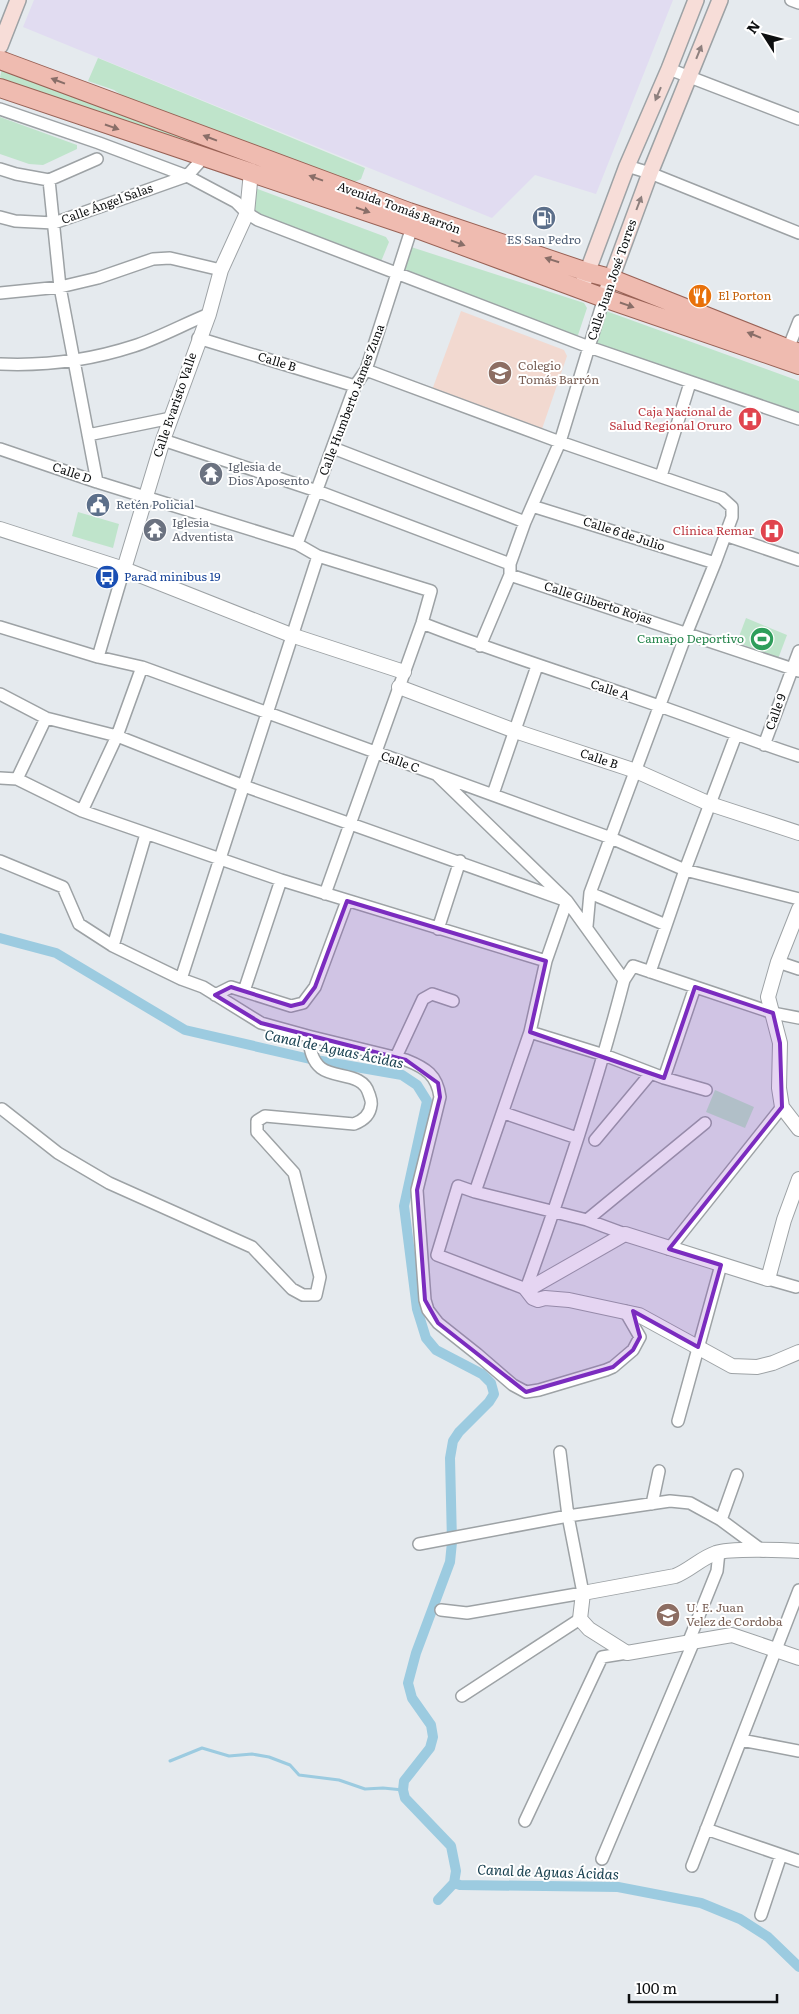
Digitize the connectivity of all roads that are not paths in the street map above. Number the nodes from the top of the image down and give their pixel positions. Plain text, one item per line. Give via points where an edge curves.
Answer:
1 (18, 0) edge
2 (696, 0) edge
3 (720, 0) edge
4 (791, 0) edge
5 (799, 3) edge
6 (0, 46) edge
7 (0, 60) edge
8 (669, 69) junction
9 (689, 77) junction
10 (0, 88) edge
11 (0, 109) edge
12 (799, 119) edge
13 (205, 156) junction
14 (97, 158) dead end
15 (253, 164) junction
16 (627, 166) junction
17 (0, 169) edge
18 (650, 173) junction
19 (187, 176) junction
20 (49, 180) junction
21 (246, 213) junction
22 (0, 216) edge
23 (54, 223) junction
24 (412, 226) junction
25 (799, 233) edge
26 (221, 270) junction
27 (588, 272) junction
28 (398, 275) junction
29 (610, 278) junction
30 (60, 287) junction
31 (581, 289) junction
32 (0, 293) edge
33 (604, 298) junction
34 (209, 314) junction
35 (799, 321) edge
36 (198, 338) junction
37 (589, 347) junction
38 (793, 357) edge
39 (74, 360) junction
40 (0, 364) edge
41 (366, 370) junction
42 (690, 383) junction
43 (355, 386) junction
44 (171, 418) junction
45 (799, 419) edge
46 (88, 435) junction
47 (163, 440) junction
48 (560, 442) junction
49 (333, 448) junction
50 (0, 449) edge
51 (661, 476) junction
52 (97, 482) junction
53 (317, 491) junction
54 (145, 496) junction
55 (532, 506) junction
56 (525, 522) junction
57 (0, 529) edge
58 (725, 535) junction
59 (298, 544) junction
60 (318, 556) junction
61 (799, 560) edge
62 (715, 563) junction
63 (124, 569) junction
64 (510, 569) junction
65 (422, 623) junction
66 (0, 627) edge
67 (687, 632) junction
68 (291, 634) junction
69 (480, 646) junction
70 (799, 652) edge
71 (98, 657) junction
72 (537, 666) junction
73 (142, 667) junction
74 (796, 670) edge
75 (404, 672) junction
76 (399, 687) junction
77 (0, 694) edge
78 (660, 706) junction
79 (266, 713) junction
80 (46, 718) junction
81 (515, 731) junction
82 (736, 735) junction
83 (117, 736) junction
84 (764, 745) junction
85 (376, 753) junction
86 (799, 756) edge
87 (636, 771) junction
88 (437, 775) junction
89 (0, 778) edge
90 (17, 779) junction
91 (244, 786) junction
92 (493, 794) junction
93 (710, 804) junction
94 (82, 811) junction
95 (350, 824) junction
96 (799, 833) edge
97 (146, 834) junction
98 (611, 838) junction
99 (219, 858) junction
100 (0, 861) edge
101 (460, 862) junction
102 (685, 870) junction
103 (281, 880) junction
104 (590, 892) junction
105 (326, 894) junction
106 (799, 899) edge
107 (347, 901) junction
108 (567, 901) junction
109 (799, 910) edge
110 (586, 926) junction
111 (666, 926) junction
112 (438, 929) junction
113 (113, 946) junction
114 (546, 961) junction
115 (778, 962) junction
116 (799, 968) edge
117 (650, 972) junction
118 (181, 979) junction
119 (624, 980) junction
120 (695, 986) junction
121 (244, 991) junction
122 (215, 995) junction
123 (453, 1001) dead end
124 (773, 1013) junction
125 (799, 1018) edge
126 (530, 1032) junction
127 (308, 1036) junction
128 (604, 1055) junction
129 (396, 1057) junction
130 (651, 1072) junction
131 (664, 1078) junction
132 (706, 1090) dead end
133 (782, 1107) junction
134 (2, 1109) dead end
135 (504, 1113) junction
136 (705, 1123) dead end
137 (799, 1129) edge
138 (577, 1138) junction
139 (595, 1140) dead end
140 (799, 1180) edge
141 (476, 1192) junction
142 (553, 1212) junction
143 (587, 1220) junction
144 (625, 1234) junction
145 (669, 1249) junction
146 (721, 1265) junction
147 (768, 1279) junction
148 (796, 1287) dead end
149 (526, 1289) junction
150 (624, 1311) junction
151 (698, 1347) junction
152 (799, 1352) edge
153 (678, 1421) dead end
154 (560, 1452) dead end
155 (659, 1471) dead end
156 (737, 1475) dead end
157 (652, 1504) junction
158 (568, 1516) junction
159 (721, 1520) junction
160 (419, 1544) dead end
161 (763, 1551) junction
162 (799, 1551) edge
163 (719, 1552) junction
164 (799, 1590) edge
165 (583, 1593) junction
166 (441, 1610) dead end
167 (580, 1619) junction
168 (691, 1642) junction
169 (776, 1650) junction
170 (626, 1653) junction
171 (799, 1658) edge
172 (462, 1696) dead end
173 (740, 1740) junction
174 (799, 1751) edge
175 (525, 1821) dead end
176 (706, 1830) junction
177 (781, 1855) junction
178 (798, 1857) edge
179 (602, 1859) dead end
180 (692, 1866) dead end
181 (761, 1915) dead end

1 - 6 main road
2 - 8 main road, Calle Juan José Torres
9 -> 3 main road, Calle Juan José Torres
4 - 5 street
15 -> 7 main road, Avenida Tomás Barrón
8 - 9 street
8 -> 16 main road, Calle Juan José Torres
9 - 12 street
9 - 18 main road, Calle Juan José Torres
10 -> 13 main road, Avenida Tomás Barrón
11 - 19 street
13 - 15 main road, Avenida Tomás Barrón
13 - 19 street, Calle Ángel Salas
14 - 20 street
15 - 21 street, Calle Evaristo Valle
15 -> 24 main road, Avenida Tomás Barrón
27 -> 15 main road, Avenida Tomás Barrón
16 - 18 street
16 - 27 main road, Calle Juan José Torres
17 - 20 street
18 - 25 street
29 -> 18 main road, Calle Juan José Torres
19 - 21 street via 236,202
19 - 23 street, Calle Ángel Salas
20 - 23 street
21 - 26 street, Calle Evaristo Valle
21 - 28 street
22 - 23 street, Calle Ángel Salas via 15,221
23 - 30 street
24 - 28 street, Calle Humberto James Zuna
24 -> 31 main road, Avenida Tomás Barrón
26 - 30 street via 170,258 153,259
26 - 34 street, Calle Evaristo Valle
27 - 29 main road, Avenida Tomás Barrón
27 - 31 main road, Calle Juan José Torres
28 - 37 street
28 - 41 street, Calle Humberto James Zuna
29 - 33 main road, Calle Juan José Torres
38 -> 29 main road, Avenida Tomás Barrón
30 - 32 street
30 - 39 street
31 - 33 main road, Avenida Tomás Barrón
33 - 37 street, Calle Juan José Torres
33 -> 38 main road, Avenida Tomás Barrón
34 - 36 street, Calle Evaristo Valle
34 - 39 street via 134,346
35 - 38 street
36 - 43 street, Calle B
36 - 44 street, Calle Evaristo Valle
37 - 42 street
37 - 48 street, Calle Juan José Torres
39 - 40 street via 31,365
39 - 46 street
41 - 43 street, Calle Humberto James Zuna
41 - 48 street
42 - 45 street
42 - 51 street
43 - 49 street, Calle Humberto James Zuna
44 - 46 street
44 - 47 street, Calle Evaristo Valle
46 - 52 street
47 - 53 street, Calle Gilberto Rojas
47 - 54 street, Calle Evaristo Valle
48 - 51 street
48 - 55 street, Calle Juan José Torres
49 - 53 street, Calle Humberto James Zuna
49 - 56 street
50 - 52 street, Calle D
51 - 58 street via 722,498 732,507
52 - 54 street, Calle D
53 - 59 street, Calle Humberto James Zuna
53 - 64 street, Calle Gilberto Rojas
54 - 59 street, Calle D
54 - 63 street, Calle Evaristo Valle
55 - 56 street, Calle Juan José Torres
55 - 62 street, Calle 6 de Julio
56 - 64 street, Calle Juan José Torres
57 - 63 street
58 - 61 street
58 - 62 street
59 - 60 street, Calle D
60 - 65 street, Calle D via 431,591
60 - 68 street
62 - 67 street
63 - 68 street
63 - 71 street, Calle Evaristo Valle
64 - 67 street, Calle Gilberto Rojas
64 - 69 street, Calle Juan José Torres
65 - 69 street, Calle A
65 - 75 street
66 - 71 street, Calle C
67 - 74 street, Calle Gilberto Rojas
67 - 78 street
68 - 75 street
68 - 79 street
69 - 72 street, Calle A
70 - 74 street, Calle 9
71 - 73 street, Calle C
72 - 78 street, Calle A
72 - 81 street
73 - 79 street, Calle C
73 - 83 street
74 - 84 street, Calle 9
75 - 76 street
76 - 81 street, Calle B
76 - 85 street
77 - 80 street
78 - 82 street, Calle A
78 - 87 street
79 - 85 street, Calle C
79 - 91 street
80 - 83 street
80 - 90 street
81 - 87 street, Calle B
81 - 92 street
82 - 84 street, Calle A
82 - 93 street
83 - 91 street
83 - 94 street
84 - 86 street, Calle A
85 - 88 street, Calle C
85 - 95 street
87 - 93 street, Calle B
87 - 98 street
88 - 92 street, Calle C
88 - 108 street
89 - 90 street
90 - 94 street
91 - 95 street
91 - 99 street
92 - 98 street, Calle C
93 - 96 street, Calle B
93 - 102 street
94 - 97 street
95 - 101 street
95 - 105 street
97 - 99 street
97 - 113 street
98 - 102 street, Calle C
98 - 104 street
99 - 103 street
99 - 118 street
100 - 113 street via 63,887 79,924
101 - 108 street
101 - 112 street
102 - 106 street, Calle C
102 - 111 street
103 - 105 street
103 - 121 street
104 - 110 street
104 - 111 street
105 - 107 street
107 - 112 street
107 - 121 street via 315,987 303,1002 291,1006
108 - 110 street
108 - 114 street
109 - 115 street
110 - 119 street
111 - 117 street
112 - 114 street
113 - 118 street
114 - 126 street
115 - 116 street
115 - 124 street via 768,997
117 - 119 street via 633,966
117 - 120 street
118 - 122 street
119 - 128 street
120 - 124 street
120 - 131 street
121 - 122 street via 231,987
122 - 127 street via 261,1023
123 - 129 street via 432,994 423,999
124 - 125 street
124 - 133 street via 780,1043
126 - 128 street
126 - 135 street
127 - 129 street
127 - 134 street via 310,1052 319,1066 361,1082 369,1091 372,1104 362,1121 354,1124 265,1116 257,1121 257,1132 294,1173 320,1277 316,1295 303,1295 292,1288 252,1247 109,1183 58,1153
128 - 130 street
128 - 138 street
129 - 150 street via 418,1065 438,1083 440,1097 416,1190 425,1300 438,1323 512,1385 526,1392 613,1367 633,1350 640,1337
130 - 131 street
130 - 139 street
131 - 132 street
133 - 137 street
133 - 145 street
135 - 138 street
135 - 141 street
136 - 143 street
138 - 142 street
140 - 147 street
141 - 142 street
141 - 149 street via 458,1186 437,1255
142 - 143 street
142 - 149 street
143 - 144 street
144 - 145 street
144 - 149 street
145 - 146 street
146 - 147 street
146 - 151 street
147 - 148 street
149 - 150 street via 538,1300 569,1300
150 - 151 street via 639,1315
151 - 152 street via 732,1366 744,1368 773,1363
151 - 153 street
154 - 158 street
155 - 157 street
156 - 159 street
157 - 158 street
157 - 159 street via 670,1501 690,1503
158 - 160 street
158 - 165 street
159 - 161 street
161 - 162 street
161 - 163 street
163 - 165 street via 675,1576
163 - 168 street via 717,1571
164 - 169 street
165 - 166 street via 467,1613
165 - 167 street
167 - 170 street via 589,1629
167 - 172 street
168 - 169 street via 732,1635
168 - 170 street
168 - 179 street
169 - 171 street
169 - 173 street
170 - 175 street via 602,1657
173 - 174 street
173 - 176 street
176 - 177 street
176 - 180 street
177 - 178 street
177 - 181 street

